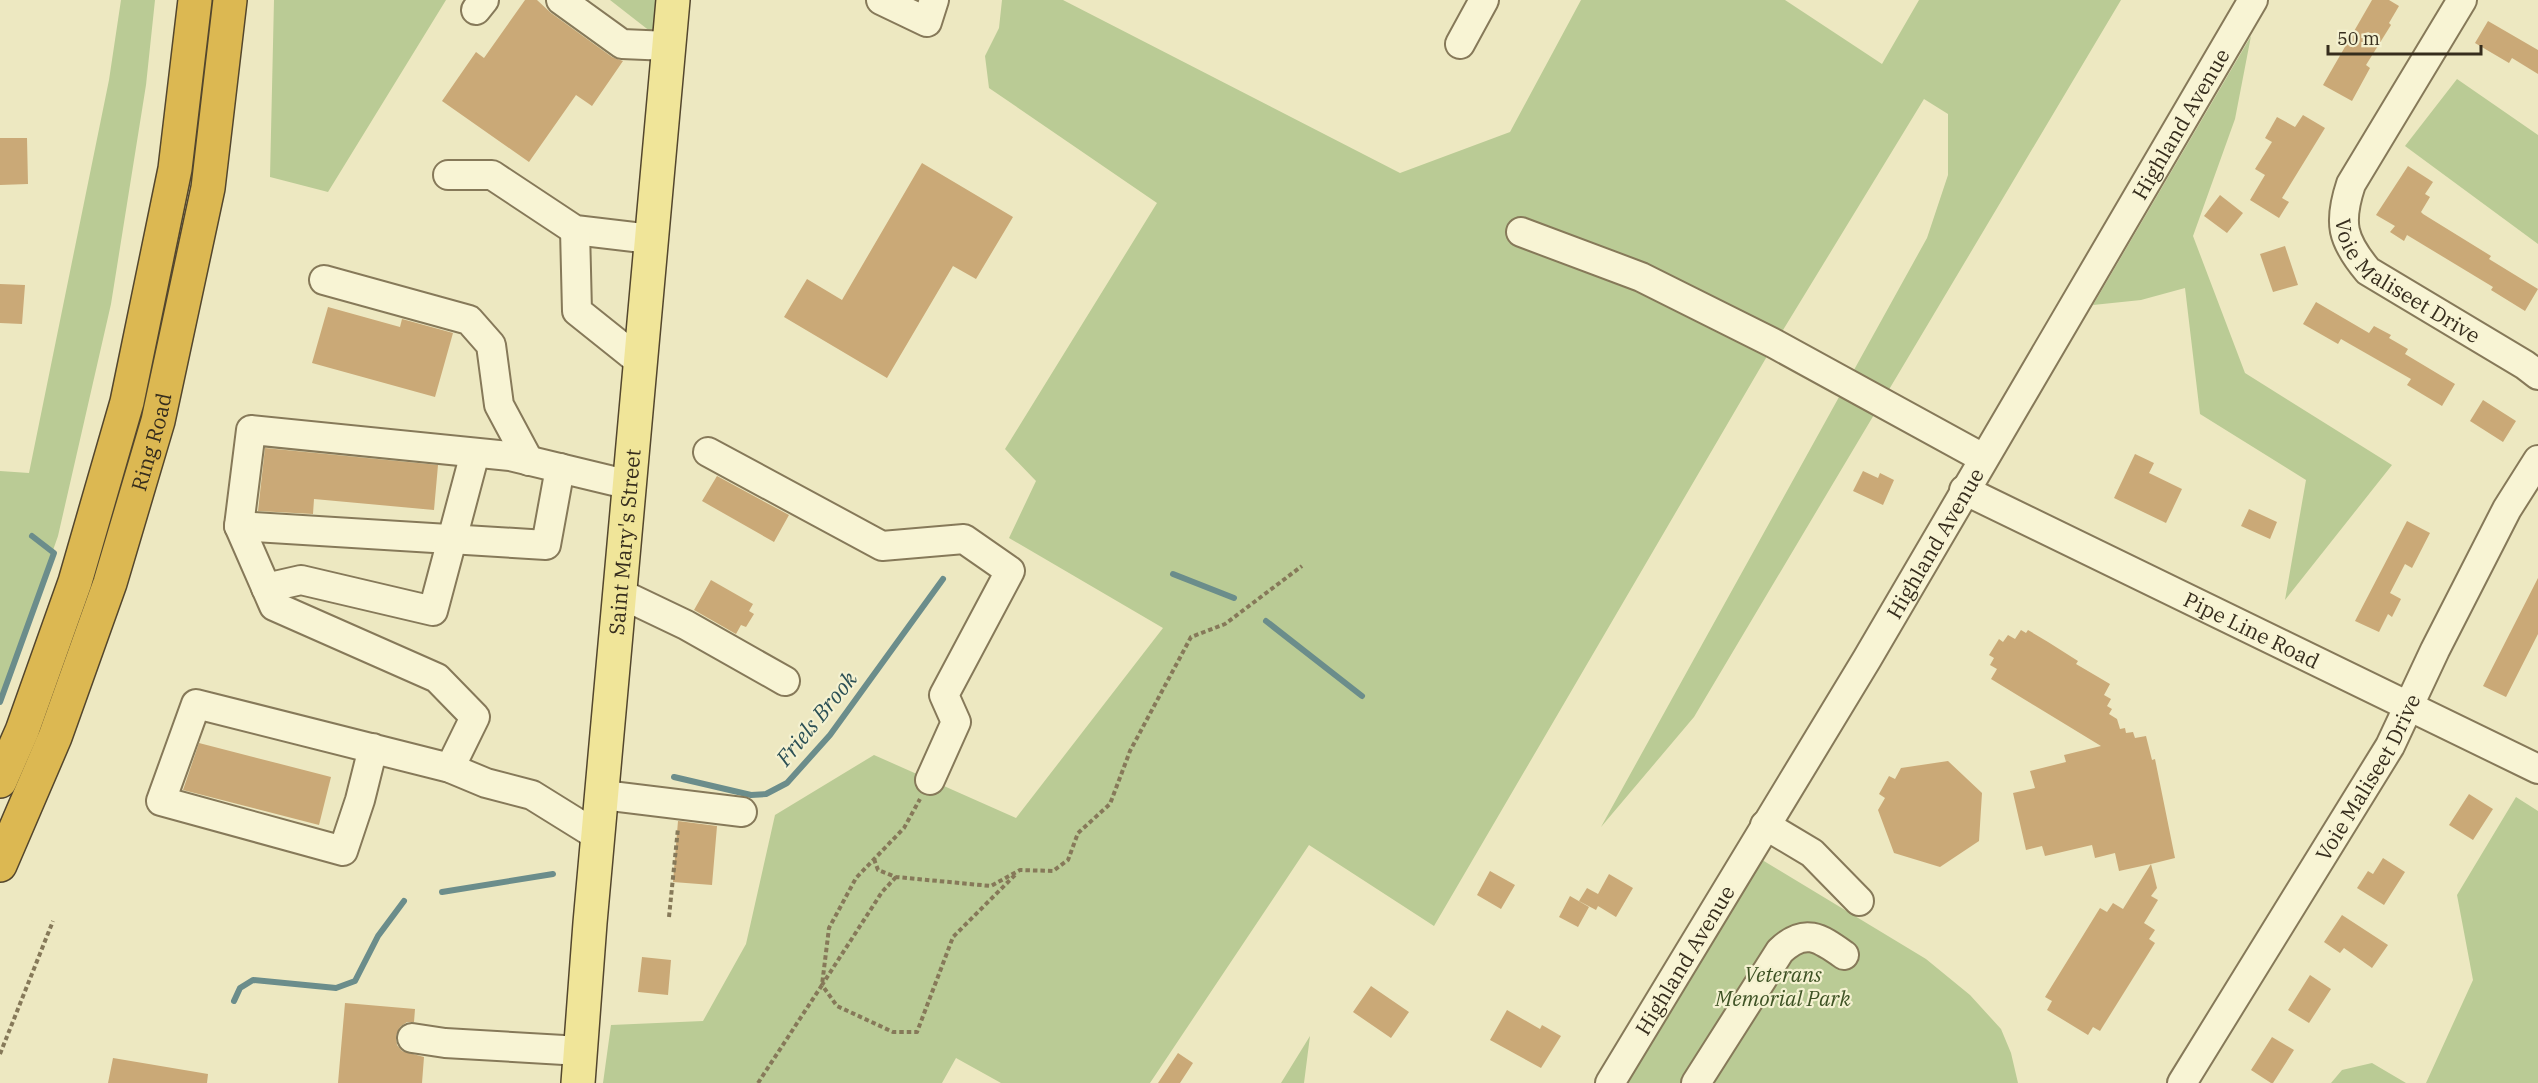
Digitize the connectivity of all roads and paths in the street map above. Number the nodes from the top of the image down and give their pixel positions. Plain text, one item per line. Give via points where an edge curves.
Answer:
1 (195, 0) edge
2 (230, 0) edge
3 (561, 0) edge
4 (673, 0) edge
5 (881, 0) edge
6 (934, 0) edge
7 (1484, 0) edge
8 (2253, 0) edge
9 (2463, 0) edge
10 (1460, 44) dead end
11 (669, 46) junction
12 (448, 175) dead end
13 (575, 230) junction
14 (1521, 232) dead end
15 (651, 239) junction
16 (324, 280) dead end
17 (642, 363) junction
18 (2538, 375) edge
19 (708, 452) dead end
20 (475, 453) junction
21 (1983, 458) junction
22 (2538, 460) edge
23 (529, 461) junction
24 (560, 468) junction
25 (630, 485) junction
26 (1964, 490) junction
27 (239, 526) junction
28 (452, 538) junction
29 (1302, 566) dead end
30 (266, 588) junction
31 (620, 593) junction
32 (785, 681) dead end
33 (2409, 707) junction
34 (374, 748) junction
35 (450, 768) junction
36 (2538, 769) edge
37 (930, 780) joint
38 (0, 781) edge
39 (603, 795) junction
40 (680, 804) junction
41 (742, 812) dead end
42 (1765, 825) junction
43 (598, 836) junction
44 (874, 859) junction
45 (0, 865) edge
46 (1020, 870) junction
47 (896, 878) junction
48 (1858, 901) dead end
49 (669, 917) dead end
50 (53, 921) dead end
51 (1844, 955) dead end
52 (822, 985) junction
53 (412, 1038) dead end
54 (581, 1051) junction
55 (0, 1054) edge
56 (578, 1083) edge
57 (758, 1083) edge
58 (1610, 1083) edge
59 (1696, 1083) edge
60 (2182, 1083) edge

1 - 38 highway, Ring Road via 175,169 127,402 75,582
2 - 45 highway, Ring Road via 208,188 159,421 110,583 55,737
3 - 11 street via 622,44
4 - 11 main road, Saint Mary's Street
5 - 6 street via 927,22
7 - 10 street
8 - 21 street, Highland Avenue
9 - 18 street, Voie Maliseet Drive via 2351,184 2344,207 2344,232 2353,253 2368,271
11 - 15 main road, Saint Mary's Street
12 - 13 street via 492,175
13 - 15 street
13 - 17 street via 577,310
14 - 21 street via 1641,277 1775,344
15 - 17 main road, Saint Mary's Street
16 - 23 street via 468,320 491,345 500,405
17 - 25 main road, Saint Mary's Street
19 - 37 street via 882,546 964,539 1010,571 944,695 956,722
20 - 23 street
20 - 27 street via 251,430
20 - 28 street
21 - 26 street, Highland Avenue
22 - 33 street, Voie Maliseet Drive via 2507,509
23 - 24 street
24 - 25 street
24 - 28 street via 546,545
25 - 31 main road, Saint Mary's Street
26 - 33 street, Pipe Line Road
26 - 42 street, Highland Avenue
27 - 28 street
27 - 30 street
28 - 30 street via 433,611 301,580
29 - 46 path via 1225,624 1191,637 1130,752 1110,804 1078,833 1068,860 1053,871
30 - 35 street via 274,606 437,678 475,717
31 - 32 street
31 - 39 main road, Saint Mary's Street
33 - 36 street, Pipe Line Road
33 - 60 street, Voie Maliseet Drive via 2390,746
34 - 34 street via 196,704 161,801 343,851
34 - 35 street
35 - 43 street via 532,795
37 - 44 path via 904,828
39 - 40 street
39 - 43 main road, Saint Mary's Street
40 - 41 street
40 - 49 path
42 - 48 street via 1812,853
42 - 58 street, Highland Avenue
43 - 54 main road, Saint Mary's Street
44 - 47 path via 878,870
44 - 52 path via 856,878 828,928
46 - 47 path via 991,886
46 - 52 path via 952,937 917,1032 893,1032 837,1006
47 - 52 path via 882,892
50 - 55 path
51 - 59 street via 1821,938 1804,937 1789,942
52 - 57 path
53 - 54 street
54 - 56 main road, Saint Mary's Street

